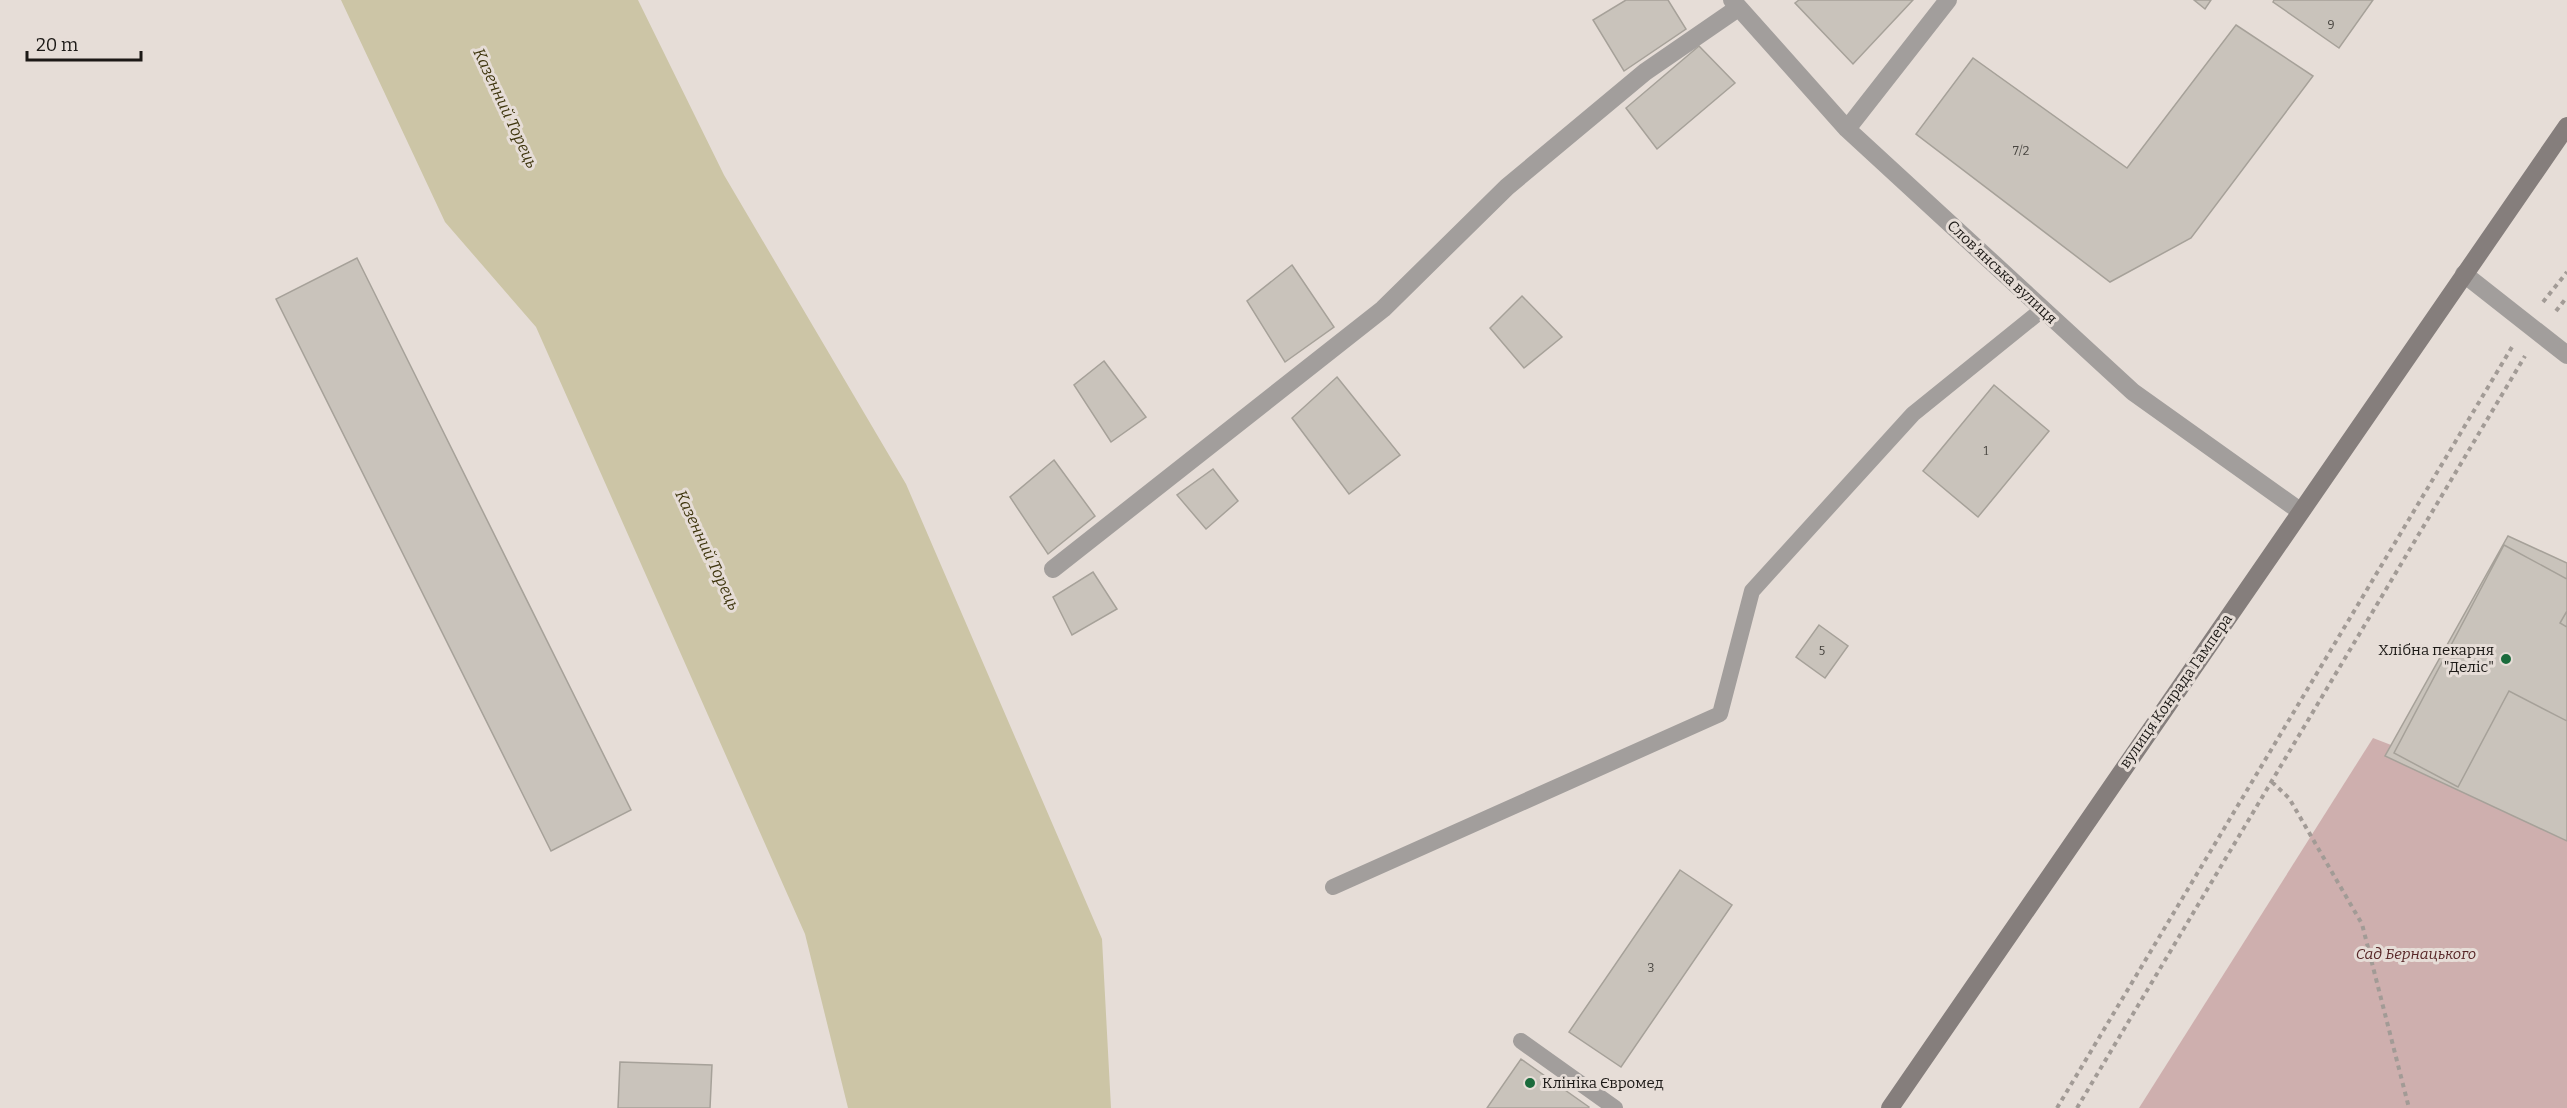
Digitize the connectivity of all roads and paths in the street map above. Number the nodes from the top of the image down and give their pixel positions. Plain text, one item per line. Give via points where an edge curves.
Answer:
1 (1948, 0) edge
2 (1735, 4) edge
3 (2567, 126) edge
4 (1847, 129) junction
5 (2567, 272) edge
6 (2464, 274) junction
7 (2043, 309) junction
8 (2533, 327) junction
9 (2567, 355) edge
10 (2300, 511) junction
11 (1053, 569) dead end
12 (2272, 782) junction
13 (1333, 887) dead end
14 (1521, 1041) dead end
15 (1615, 1108) edge
16 (1890, 1108) edge
17 (2057, 1108) edge
18 (2077, 1108) edge
19 (2409, 1108) edge

1 - 4 street
2 - 4 street, Слов’янська вулиця
2 - 11 street via 1645,72 1507,188 1383,309
3 - 6 main road, вулиця Конрада Гампера
4 - 7 street, Слов’янська вулиця
5 - 8 path
6 - 8 street
6 - 10 main road, вулиця Конрада Гампера
7 - 10 street, Слов’янська вулиця via 2133,392
7 - 13 lane via 1914,414 1752,591 1720,714
8 - 9 street
8 - 12 path
8 - 17 path
10 - 16 main road, вулиця Конрада Гампера
12 - 18 path
12 - 19 path via 2289,798 2362,924
14 - 15 lane

